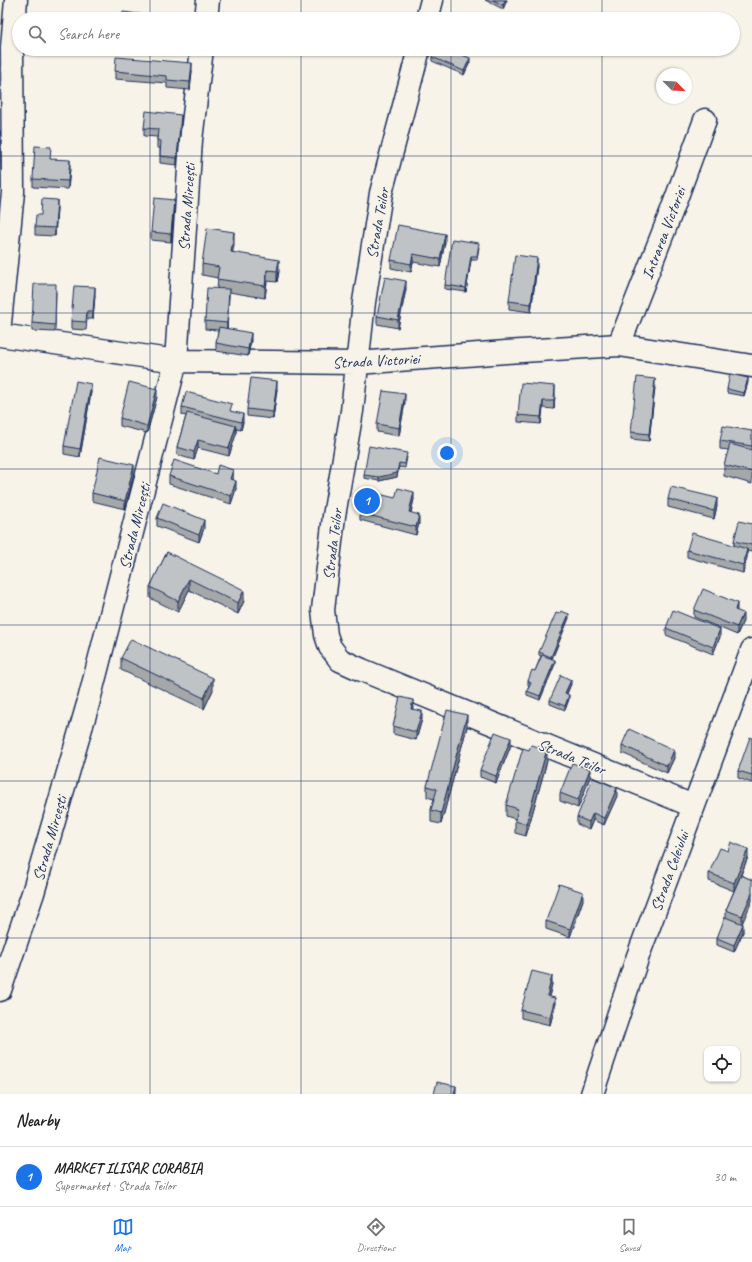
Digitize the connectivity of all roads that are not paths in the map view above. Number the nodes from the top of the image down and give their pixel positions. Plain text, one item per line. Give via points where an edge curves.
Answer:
1 (16, 0) edge
2 (208, 0) edge
3 (432, 0) edge
4 (15, 12) edge
5 (207, 12) edge
6 (429, 12) edge
7 (12, 56) edge
8 (201, 56) edge
9 (417, 56) edge
10 (705, 120) dead end
11 (0, 323) edge
12 (0, 335) edge
13 (619, 345) junction
14 (176, 360) junction
15 (357, 363) junction
16 (752, 366) edge
17 (752, 650) edge
18 (693, 806) junction
19 (0, 990) edge
20 (592, 1094) edge

1 - 4 street
2 - 5 street
3 - 6 street
7 - 11 street via 12,192
8 - 14 street, Strada Mircești via 191,140
9 - 15 street, Strada Teilor via 381,194
10 - 13 street, Intrarea Victoriei
12 - 14 street, Strada Victoriei
13 - 15 street, Strada Victoriei
13 - 16 street, Strada Victoriei
14 - 15 street, Strada Victoriei
14 - 19 street, Strada Mircești via 88,704 33,893
15 - 18 street, Strada Teilor via 323,610 330,648 340,660 362,670
17 - 18 street, Strada Celeiului
18 - 20 street, Strada Celeiului via 638,956

